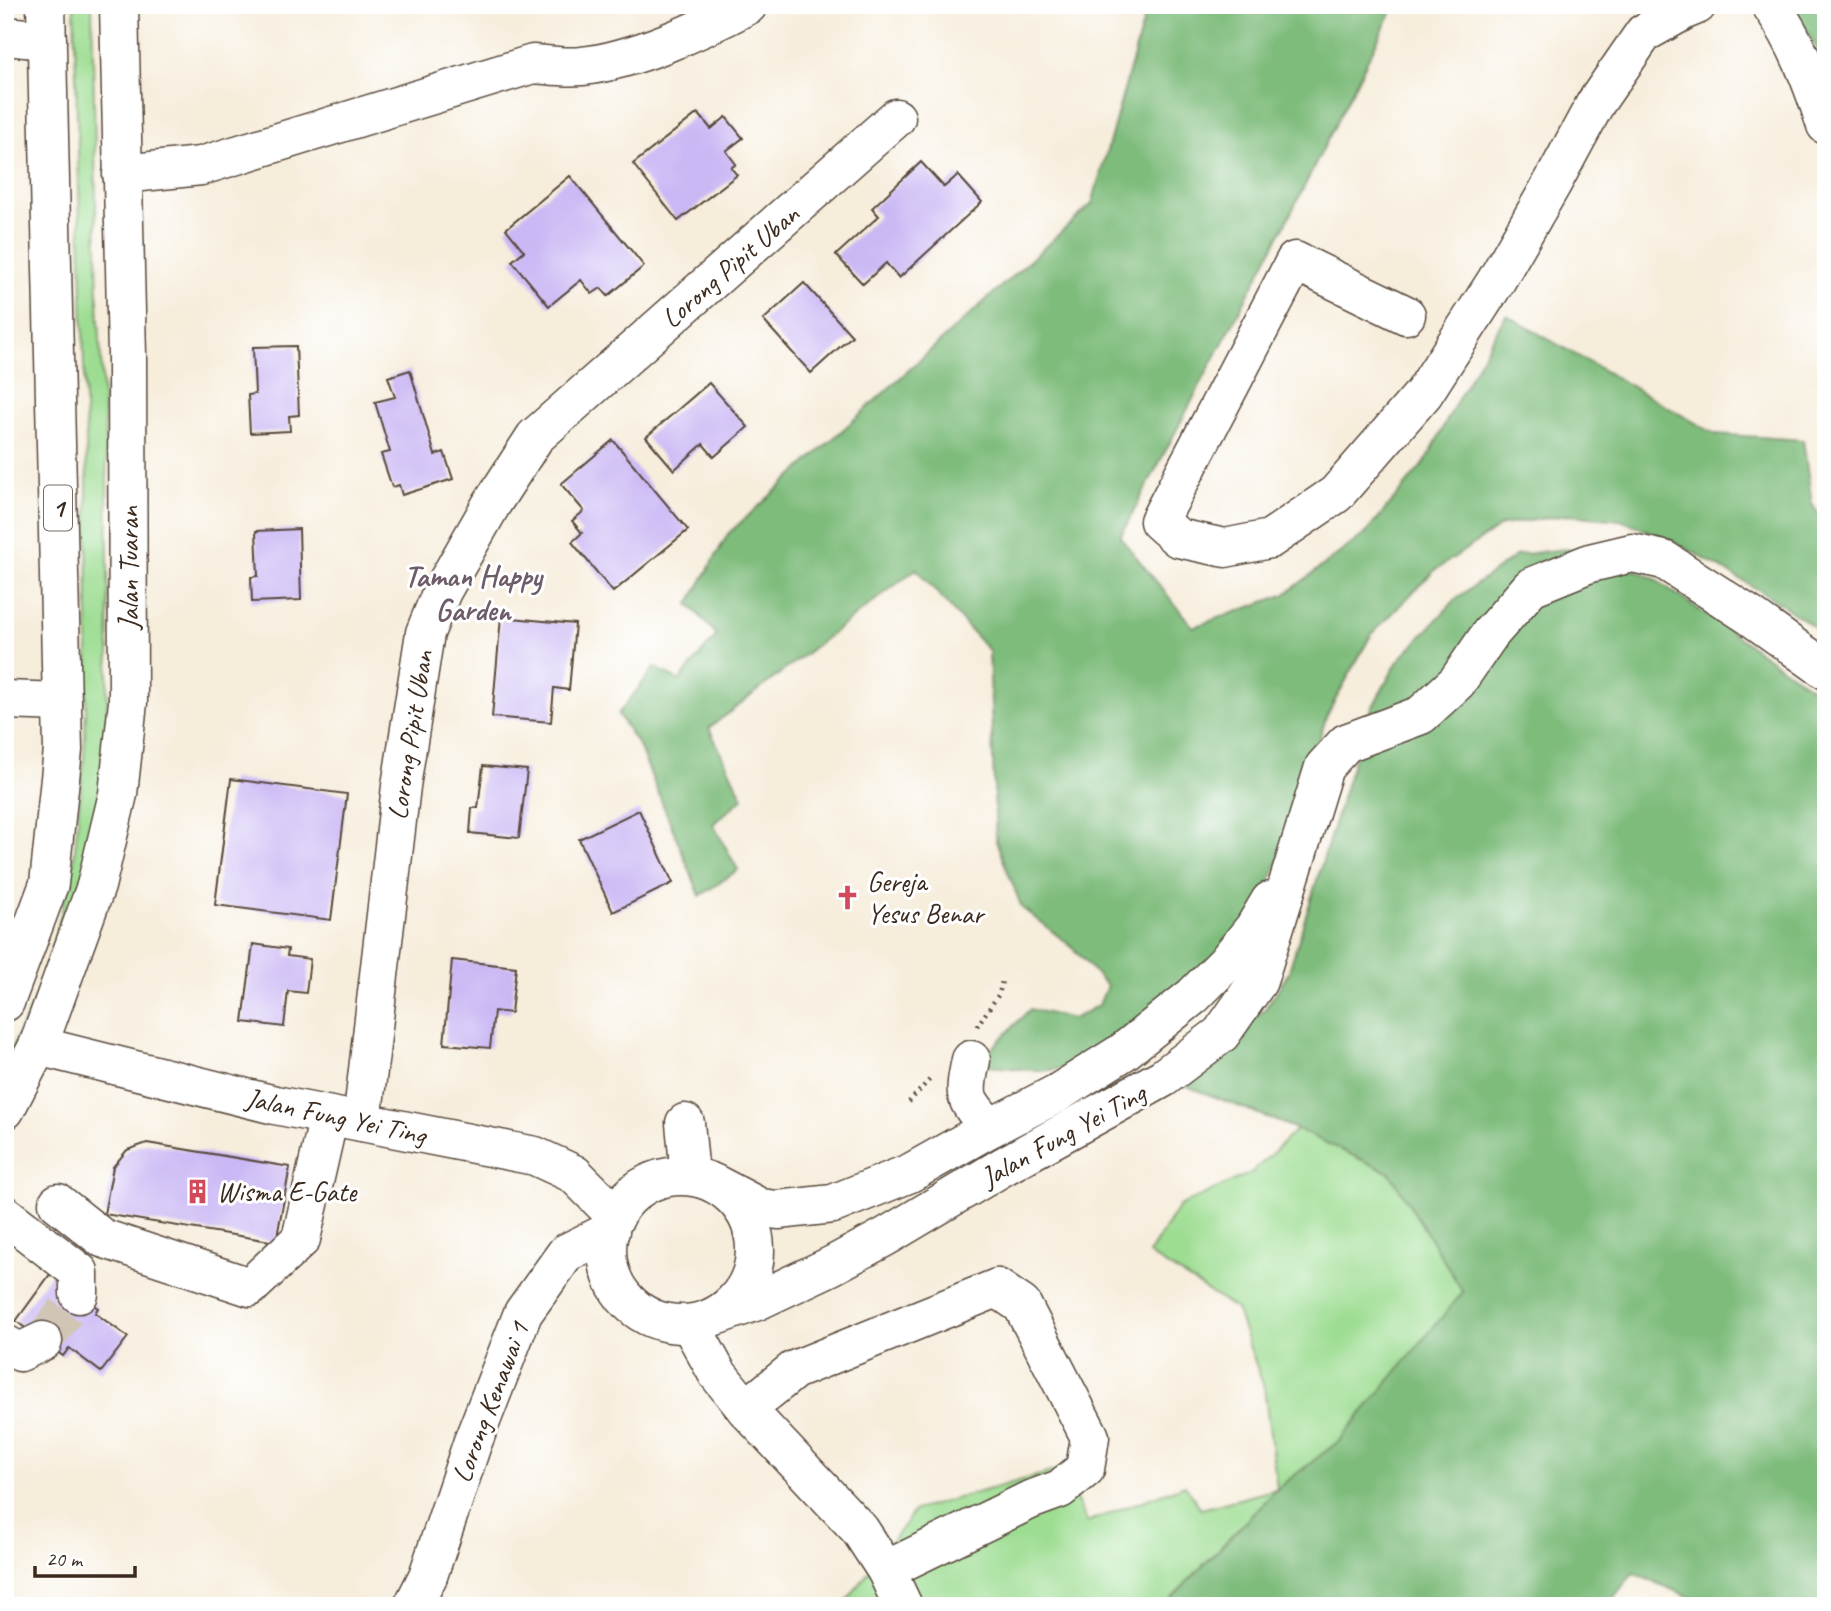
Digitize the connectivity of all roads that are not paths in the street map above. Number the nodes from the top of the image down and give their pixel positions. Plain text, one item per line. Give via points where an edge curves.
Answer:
1 (119, 5) edge
2 (748, 5) edge
3 (1697, 5) edge
4 (1771, 5) edge
5 (46, 23) edge
6 (5, 36) edge
7 (896, 118) dead end
8 (1826, 125) edge
9 (122, 174) junction
10 (1406, 315) dead end
11 (1826, 670) edge
12 (5, 700) edge
13 (62, 702) junction
14 (1298, 850) junction
15 (49, 884) junction
16 (5, 1002) edge
17 (1166, 1018) junction
18 (38, 1046) junction
19 (1197, 1052) junction
20 (971, 1060) dead end
21 (5, 1110) edge
22 (346, 1119) junction
23 (685, 1123) dead end
24 (989, 1128) junction
25 (701, 1180) junction
26 (58, 1203) dead end
27 (5, 1215) edge
28 (613, 1223) junction
29 (79, 1294) dead end
30 (704, 1319) junction
31 (43, 1341) tunnel mouth
32 (5, 1344) edge
33 (746, 1409) junction
34 (886, 1570) junction
35 (413, 1606) edge
36 (903, 1606) edge

1 - 9 street, Jalan Tuaran
2 - 9 street via 707,27 613,60 580,66 533,64 201,166
3 - 10 street via 1644,33 1595,104 1503,270 1424,393 1336,494 1270,539 1224,548 1178,538 1159,521 1295,261
4 - 8 street via 1810,76
5 - 6 street
5 - 13 street, 1
7 - 22 street, Lorong Pipit Uban via 535,437 442,591 425,633
9 - 18 street, Jalan Tuaran via 128,702 118,794 96,886
11 - 14 street, Jalan Fung Yei Ting via 1664,561 1632,553 1590,563 1531,587 1457,682 1421,715 1346,743 1324,767
12 - 13 street
13 - 15 street, 1 via 64,750
14 - 17 street, Jalan Fung Yei Ting via 1254,928 1225,964
14 - 19 street, Jalan Fung Yei Ting via 1258,981 1220,1034
15 - 16 street, 1
15 - 18 street via 31,997 31,1028
17 - 19 street
17 - 24 street, Jalan Fung Yei Ting via 1075,1082
18 - 21 street, Jalan Tuaran
18 - 22 street, Jalan Fung Yei Ting
19 - 30 street, Jalan Fung Yei Ting via 1163,1078 863,1249 757,1301
20 - 24 street via 965,1088 970,1105
22 - 26 street, Lorong Pipit Uban via 301,1239 250,1287 102,1238
22 - 28 street, Jalan Fung Yei Ting via 535,1156 574,1174
23 - 25 street
24 - 25 street, Jalan Fung Yei Ting via 910,1173 833,1204 761,1208
25 - 28 street via 667,1178 647,1185 629,1198
25 - 30 street via 732,1196 746,1214 754,1236 755,1259 749,1281 736,1300
27 - 29 street via 79,1272
28 - 30 street via 607,1255 612,1279 625,1299 644,1314 667,1323
28 - 35 street, Lorong Kenawai 1 via 566,1252 523,1313
30 - 33 street via 717,1373
31 - 32 street via 20,1352
33 - 34 street via 844,1511
33 - 34 street via 794,1370 997,1289 1023,1305 1090,1437 1086,1469 1060,1489
34 - 36 street

